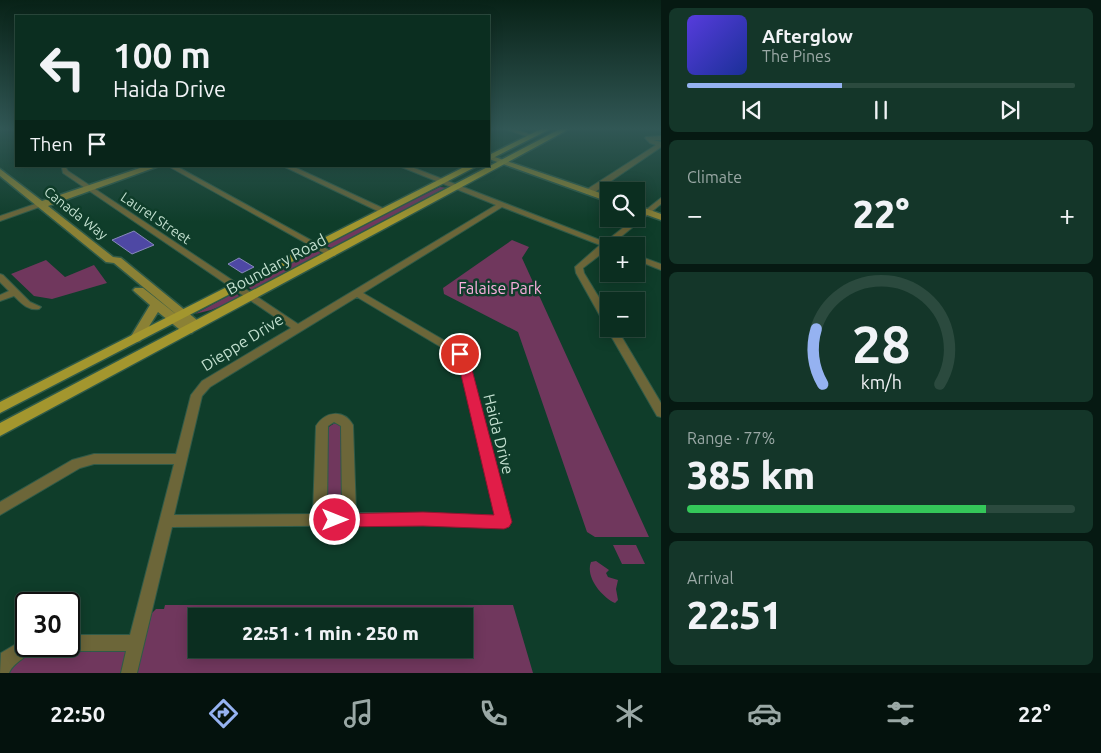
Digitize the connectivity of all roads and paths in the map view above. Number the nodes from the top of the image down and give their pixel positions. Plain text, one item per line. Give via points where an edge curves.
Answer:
1 (496, 159) edge
2 (508, 159) edge
3 (638, 159) edge
4 (503, 162) junction
5 (152, 167) edge
6 (173, 167) edge
7 (288, 167) edge
8 (405, 167) edge
9 (471, 167) edge
10 (64, 169) dead end
11 (0, 172) edge
12 (443, 182) junction
13 (456, 187) junction
14 (90, 188) junction
15 (589, 192) junction
16 (600, 196) edge
17 (661, 200) edge
18 (41, 205) junction
19 (501, 205) junction
20 (385, 211) junction
21 (646, 212) junction
22 (661, 217) edge
23 (0, 219) edge
24 (617, 237) edge
25 (600, 243) edge
26 (316, 245) junction
27 (600, 251) edge
28 (332, 254) junction
29 (110, 260) junction
30 (645, 261) edge
31 (661, 267) edge
32 (0, 277) edge
33 (236, 287) junction
34 (14, 292) junction
35 (357, 293) junction
36 (252, 296) junction
37 (0, 298) edge
38 (156, 304) junction
39 (36, 307) dead end
40 (600, 308) edge
41 (178, 316) junction
42 (193, 328) junction
43 (298, 328) junction
44 (617, 337) edge
45 (136, 338) junction
46 (0, 408) edge
47 (661, 412) edge
48 (0, 430) edge
49 (180, 459) junction
50 (0, 509) edge
51 (320, 520) junction
52 (349, 520) junction
53 (165, 521) junction
54 (80, 643) edge
55 (136, 643) junction
56 (15, 654) edge
57 (0, 672) edge
58 (129, 673) edge

1 - 4 main road
2 - 4 main road, Boundary Road
3 - 15 street
4 - 13 main road, Boundary Road
4 - 15 main road
5 - 14 main road
6 - 26 street
7 - 20 street
8 - 12 street
9 - 12 main road, Boundary Road
10 - 14 street, Laurel Street
11 - 18 main road, Canada Way
12 - 13 street
12 - 20 main road, Boundary Road
13 - 19 street
13 - 28 main road, Boundary Road
14 - 18 main road
14 - 33 street, Laurel Street
15 - 16 main road
17 - 21 street
18 - 23 street
18 - 29 main road, Canada Way
19 - 25 street
19 - 35 street, Dieppe Drive
20 - 26 main road, Boundary Road
21 - 22 main road
21 - 24 street
26 - 28 street
26 - 33 main road, Boundary Road
27 - 40 street via 579,267
28 - 36 main road, Boundary Road
29 - 38 main road, Canada Way via 108,264
29 - 41 main road, Canada Way via 117,260
30 - 31 street
32 - 34 street
33 - 36 street, Laurel Street
33 - 41 main road, Boundary Road
34 - 37 street
34 - 39 street via 27,304
35 - 43 street, Dieppe Drive
35 - 52 street, Haida Drive via 460,354 504,522
36 - 42 main road, Boundary Road
36 - 43 street, Laurel Street
38 - 41 main road, Canada Way
38 - 45 main road
41 - 42 main road, Canada Way
41 - 45 main road, Boundary Road
42 - 48 main road, Boundary Road
43 - 49 street, Dieppe Drive via 206,384 193,406
44 - 47 street
45 - 46 main road, Boundary Road
49 - 50 street via 94,459 76,464
49 - 53 street, Dieppe Drive
51 - 52 street
51 - 52 street via 322,426 334,417 347,425
51 - 53 street
53 - 55 street, Dieppe Drive
54 - 55 street
55 - 58 street, Dieppe Drive
56 - 57 street via 7,659

